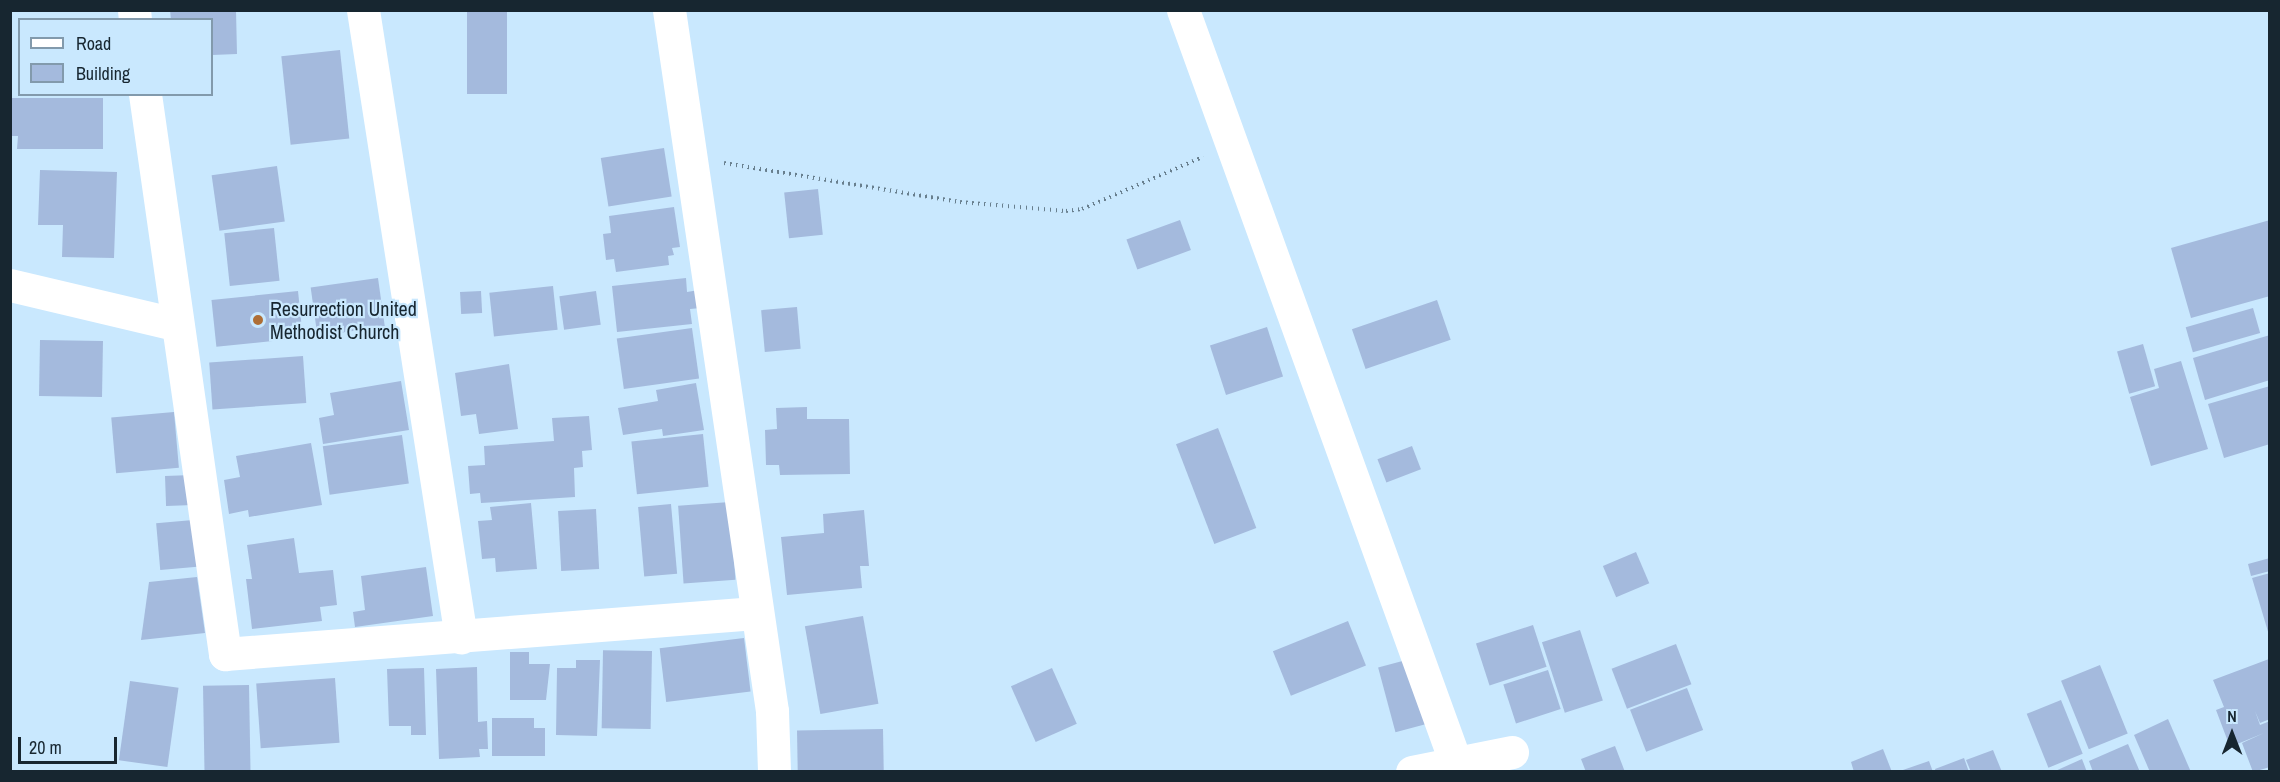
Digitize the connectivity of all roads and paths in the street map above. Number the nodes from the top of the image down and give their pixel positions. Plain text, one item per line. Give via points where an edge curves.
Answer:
1 (363, 10) edge
2 (669, 10) edge
3 (1183, 10) edge
4 (145, 96) edge
5 (691, 158) junction
6 (1239, 168) junction
7 (10, 285) edge
8 (175, 324) junction
9 (756, 613) junction
10 (462, 637) junction
11 (1512, 752) dead end
12 (1455, 761) junction
13 (774, 771) edge
14 (1412, 771) edge

1 - 10 street
2 - 5 street
3 - 6 street
4 - 8 street
5 - 6 path via 926,197 1066,212 1082,209 1202,157 1223,158
5 - 9 street
6 - 12 street
7 - 8 street
8 - 10 street via 225,654
9 - 10 street
9 - 13 street via 772,711
11 - 12 street
12 - 14 street

